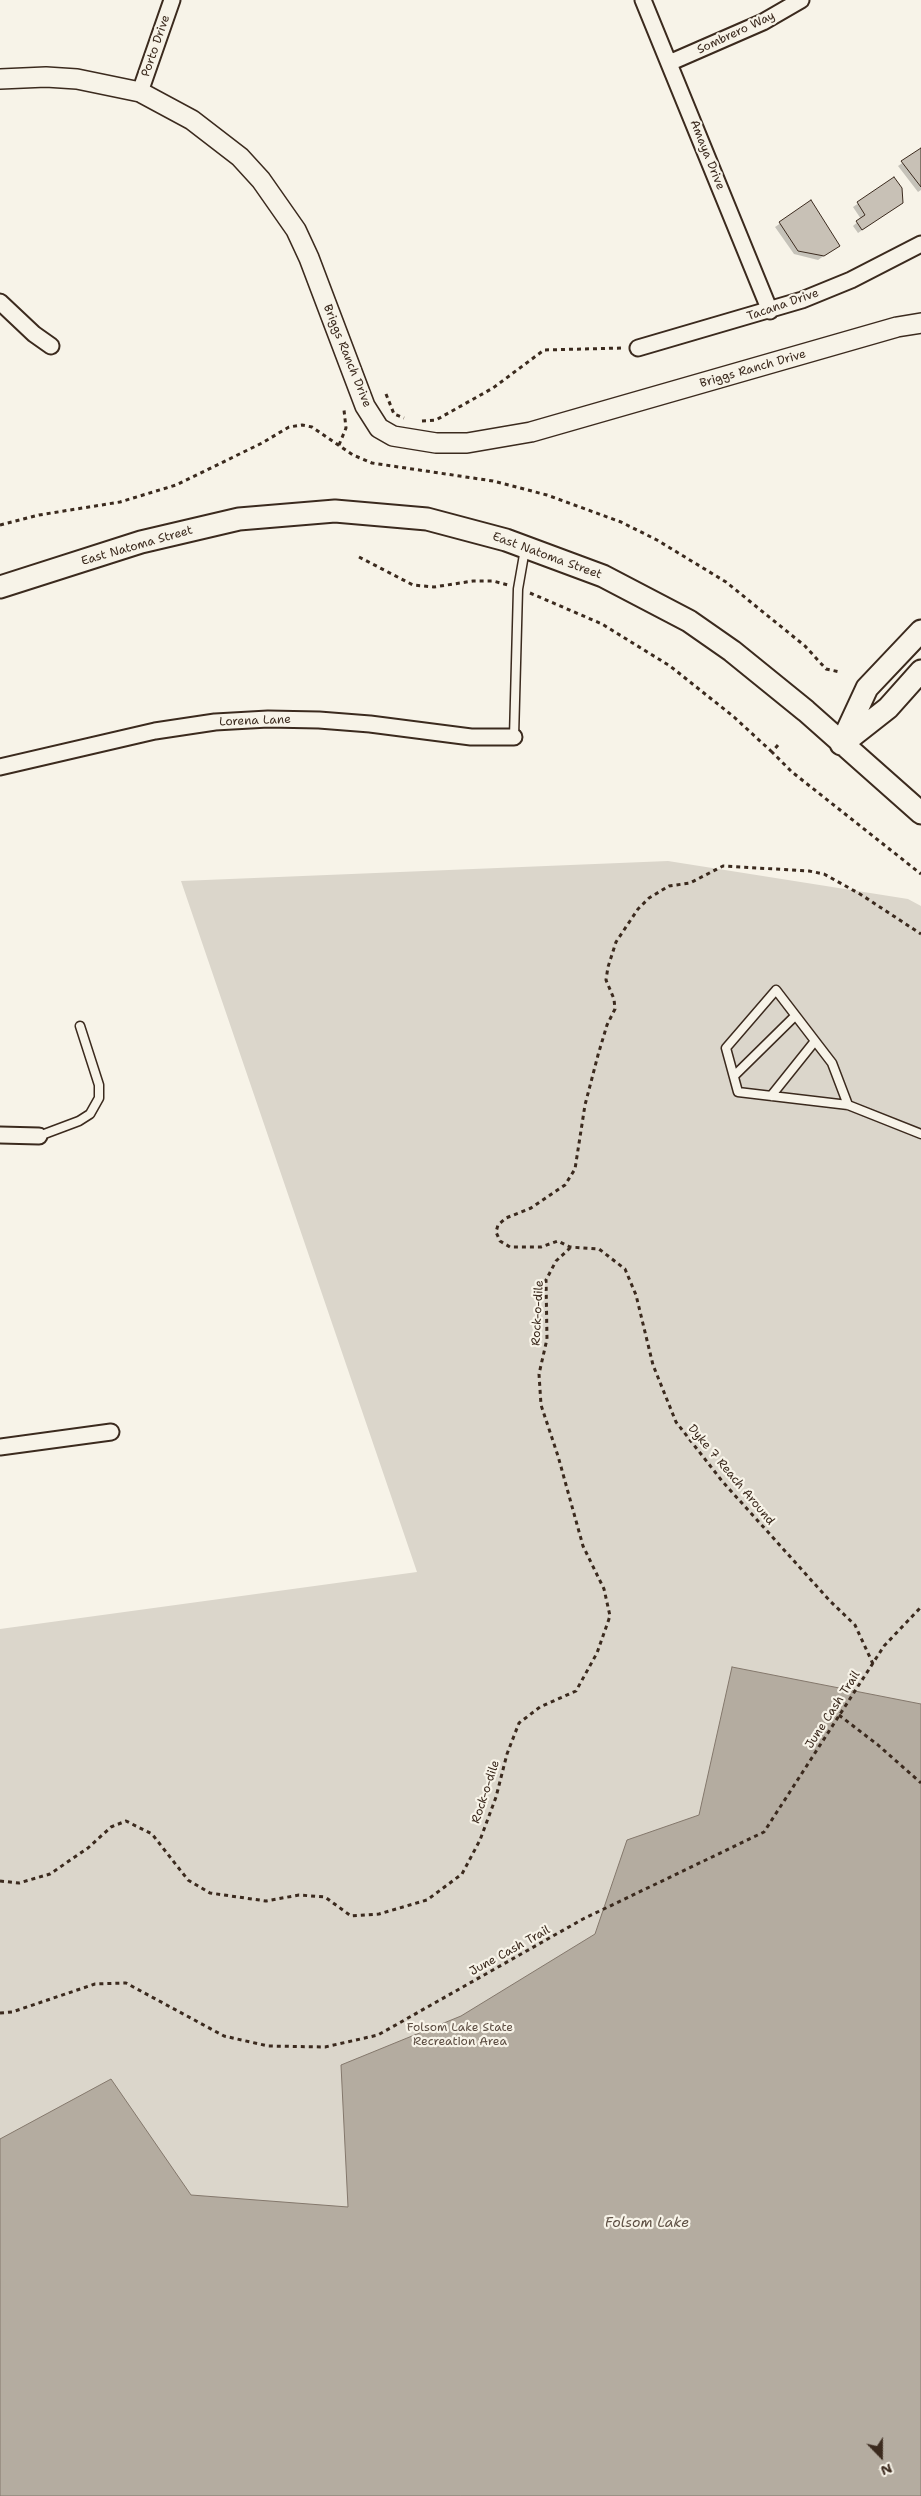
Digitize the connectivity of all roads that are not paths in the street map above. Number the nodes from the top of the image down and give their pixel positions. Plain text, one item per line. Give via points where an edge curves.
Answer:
1 (172, 0) edge
2 (643, 0) edge
3 (801, 0) edge
4 (669, 63) junction
5 (0, 79) edge
6 (140, 92) junction
7 (921, 244) edge
8 (0, 302) edge
9 (770, 311) junction
10 (921, 323) edge
11 (51, 346) dead end
12 (638, 348) road end
13 (525, 547) junction
14 (0, 587) edge
15 (921, 631) edge
16 (921, 671) edge
17 (514, 737) joint
18 (841, 744) junction
19 (0, 767) edge
20 (921, 813) edge
21 (795, 1016) junction
22 (80, 1026) dead end
23 (815, 1041) junction
24 (734, 1076) junction
25 (771, 1096) junction
26 (848, 1106) junction
27 (921, 1134) edge
28 (0, 1135) edge
29 (39, 1136) joint
30 (111, 1432) dead end
31 (0, 1447) edge

1 - 6 street, Porto Drive
2 - 4 street, Amaya Drive
3 - 4 street, Sombrero Way via 755,26
4 - 9 street, Amaya Drive
5 - 6 street, Briggs Ranch Drive via 77,79
6 - 10 street, Briggs Ranch Drive via 217,137 261,180 280,204 309,258 365,406 379,428 393,436 436,443 467,443 531,432
7 - 9 street, Tacana Drive via 852,280
8 - 11 street
9 - 12 street, Tacana Drive
13 - 14 main road, East Natoma Street via 427,520 335,511 230,521 141,542
13 - 17 lane via 518,589
13 - 18 main road, East Natoma Street via 603,576 689,621 732,651
15 - 18 main road via 867,688
16 - 18 main road via 888,708
17 - 19 street, Lorena Lane via 470,737 319,720 215,722 155,731
18 - 20 main road, East Natoma Street
21 - 23 lane
21 - 24 lane
21 - 24 lane via 776,990 726,1048
22 - 29 lane via 99,1085 99,1098 90,1114 79,1121
23 - 25 lane
23 - 26 lane via 832,1063
24 - 25 lane via 738,1092
25 - 26 lane
26 - 27 lane
28 - 29 street
30 - 31 street

